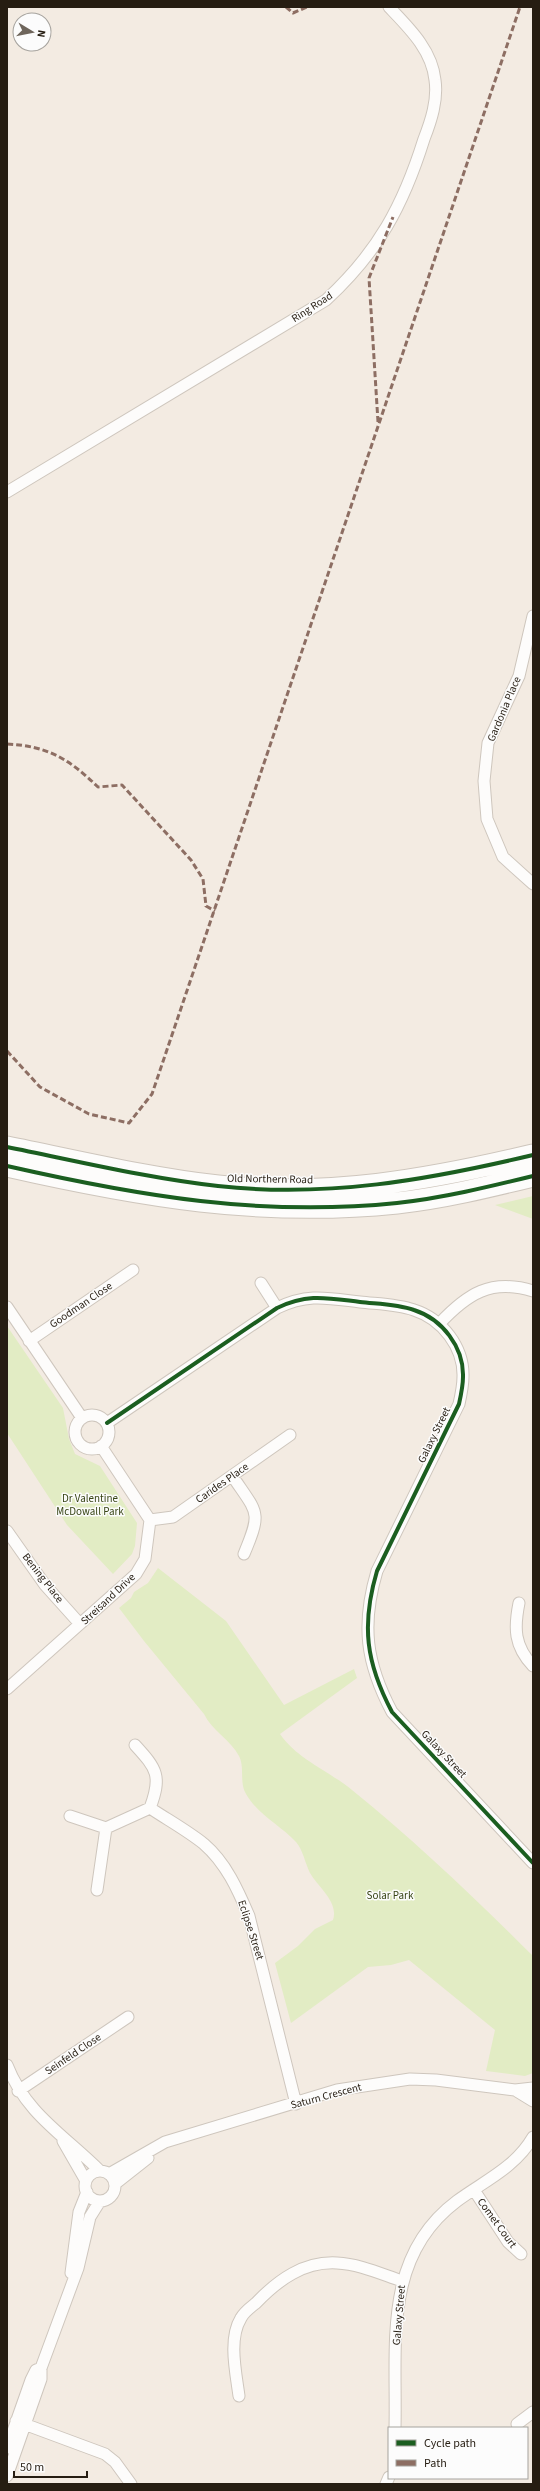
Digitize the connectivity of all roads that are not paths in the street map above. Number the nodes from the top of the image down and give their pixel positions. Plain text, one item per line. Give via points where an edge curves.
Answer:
1 (389, 7) edge
2 (7, 492) edge
3 (533, 616) edge
4 (533, 884) edge
5 (7, 1147) edge
6 (533, 1155) edge
7 (7, 1166) edge
8 (533, 1176) edge
9 (133, 1270) dead end
10 (261, 1283) dead end
11 (533, 1291) edge
12 (7, 1307) edge
13 (277, 1308) junction
14 (439, 1324) junction
15 (29, 1341) junction
16 (82, 1418) junction
17 (107, 1423) junction
18 (290, 1435) dead end
19 (101, 1446) junction
20 (233, 1476) junction
21 (150, 1520) junction
22 (7, 1531) edge
23 (244, 1554) dead end
24 (519, 1603) dead end
25 (80, 1624) junction
26 (533, 1666) edge
27 (7, 1689) edge
28 (135, 1745) dead end
29 (150, 1808) junction
30 (70, 1816) dead end
31 (106, 1828) junction
32 (531, 1857) edge
33 (97, 1890) dead end
34 (128, 2017) dead end
35 (7, 2065) edge
36 (533, 2088) edge
37 (515, 2090) junction
38 (18, 2091) junction
39 (533, 2101) edge
40 (296, 2104) junction
41 (58, 2134) junction
42 (533, 2137) edge
43 (165, 2142) junction
44 (104, 2172) junction
45 (86, 2181) junction
46 (115, 2184) junction
47 (474, 2190) junction
48 (87, 2192) junction
49 (100, 2201) junction
50 (521, 2254) dead end
51 (402, 2281) junction
52 (68, 2291) junction
53 (239, 2396) dead end
54 (533, 2412) edge
55 (21, 2423) junction
56 (518, 2424) dead end
57 (395, 2427) edge
58 (7, 2448) edge
59 (7, 2476) edge
60 (131, 2484) edge

1 - 2 street, Ring Road via 419,39 431,64 436,96 413,174 393,217 353,276 326,300
3 - 4 street, Gardonia Place via 519,676 488,743 484,782 487,819 503,857
5 - 6 highway, Old Northern Road via 164,1179 274,1189 310,1189 429,1179
7 - 8 highway via 171,1199 289,1208 398,1203
9 - 15 street, Goodman Close
10 - 13 street
11 - 14 street via 499,1285 478,1291 455,1307
12 - 15 street
13 - 14 street, Galaxy Street via 303,1297 323,1298 399,1306 424,1314
13 - 17 street, Galaxy Street
14 - 32 street, Galaxy Street via 454,1342 462,1365 459,1404 377,1571 367,1616 369,1649 378,1684 392,1712
15 - 16 street
16 - 17 street via 96,1415
16 - 19 street via 76,1429 78,1441 89,1448
17 - 19 street via 108,1438
18 - 20 street, Carides Place
19 - 21 street
20 - 21 street, Carides Place via 173,1517
20 - 23 street via 256,1514 256,1526
21 - 25 street, Streisand Drive via 142,1565
22 - 25 street, Bening Place via 46,1584
24 - 26 street via 514,1627 524,1656
25 - 27 street, Streisand Drive
28 - 29 street via 157,1773
29 - 31 street
29 - 40 street, Eclipse Street via 204,1844 223,1866 238,1890 259,1951
30 - 31 street
31 - 33 street
34 - 38 street, Seinfeld Close
35 - 38 street
36 - 37 street, Saturn Crescent
37 - 39 street, Saturn Crescent
37 - 40 street, Saturn Crescent via 410,2079 337,2090
38 - 41 street
40 - 43 street, Saturn Crescent
41 - 44 street
41 - 45 street
42 - 47 street, Galaxy Street via 526,2150 499,2174
43 - 44 street, Saturn Crescent
43 - 46 street, Saturn Crescent
44 - 45 street via 92,2174
44 - 46 street
45 - 48 street
46 - 49 street via 109,2198
47 - 50 street, Comet Court via 508,2242
47 - 51 street, Galaxy Street via 438,2217 418,2242
48 - 49 street via 90,2197
48 - 52 street via 79,2212
49 - 52 street via 90,2217 84,2247
51 - 53 street via 355,2265 336,2263 301,2268 270,2287 240,2318 235,2336
51 - 57 street, Galaxy Street via 396,2331
52 - 55 street via 41,2368 41,2379
54 - 56 street
55 - 58 street
55 - 59 street
55 - 60 street via 105,2454 115,2462

